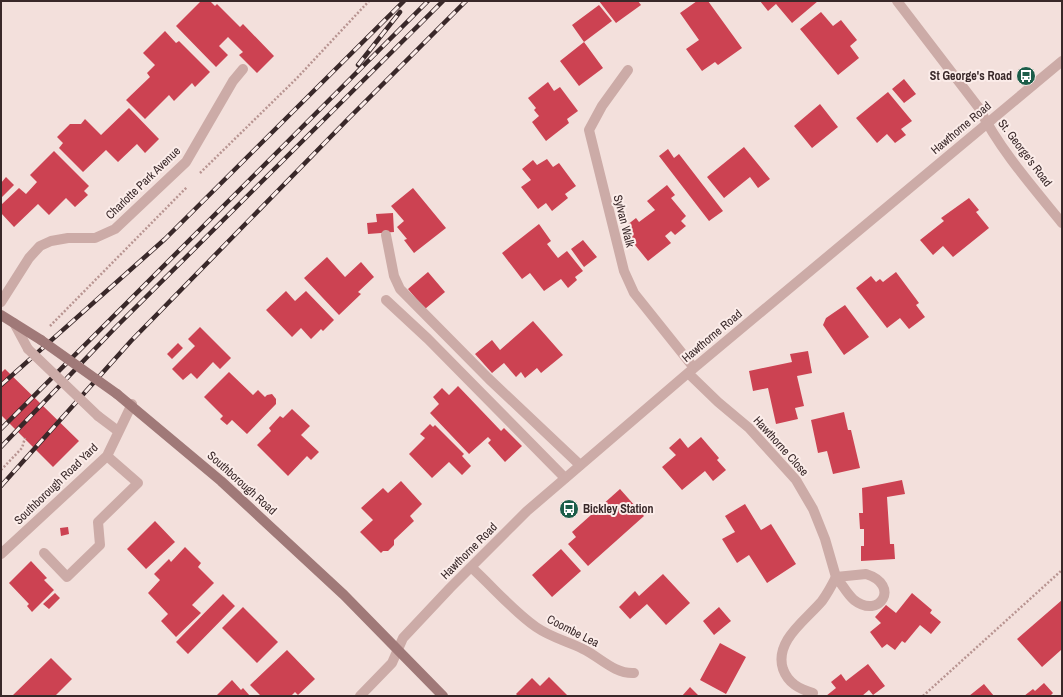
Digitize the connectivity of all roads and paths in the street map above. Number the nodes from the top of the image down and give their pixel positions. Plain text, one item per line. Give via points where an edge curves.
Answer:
1 (369, 1) edge
2 (897, 1) edge
3 (1062, 61) edge
4 (243, 69) dead end
5 (628, 70) dead end
6 (986, 123) junction
7 (196, 177) dead end
8 (190, 183) dead end
9 (1062, 223) edge
10 (386, 235) dead end
11 (386, 300) dead end
12 (1, 302) edge
13 (1, 315) edge
14 (14, 323) junction
15 (39, 339) junction
16 (691, 370) junction
17 (132, 404) junction
18 (118, 431) junction
19 (25, 438) dead end
20 (107, 456) junction
21 (580, 465) junction
22 (1, 470) edge
23 (564, 478) junction
24 (1, 554) edge
25 (44, 554) dead end
26 (471, 567) junction
27 (1062, 570) edge
28 (836, 577) junction
29 (399, 650) junction
30 (634, 673) dead end
31 (813, 693) dead end
32 (360, 696) edge
33 (443, 696) edge
34 (923, 696) edge

1 - 7 path via 297,78
2 - 6 street, St. George's Road via 979,108
3 - 6 street, Hawthorne Road
4 - 12 street, Charlotte Park Avenue via 233,81 186,162 115,230 95,238 68,238 40,246 29,258
5 - 16 street, Sylvan Walk via 602,106 589,130 624,271 634,293
6 - 9 street, St. George's Road
6 - 16 street, Hawthorne Road
8 - 15 path
10 - 21 street via 394,276 400,289 489,379
11 - 23 street via 428,339
13 - 14 street, Southborough Road
14 - 15 street, Southborough Road
14 - 18 street, bridge via 28,348 98,416
15 - 17 street, Southborough Road, bridge
16 - 21 street, Hawthorne Road
16 - 28 street, Hawthorne Close via 718,402 749,428 796,480 813,509 826,539
17 - 18 street, Southborough Road Yard
17 - 29 street, Southborough Road via 221,481 344,595
18 - 20 street, Southborough Road Yard
19 - 22 path via 22,448
20 - 24 street, Southborough Road Yard
20 - 25 street via 138,483 98,522 100,545 67,577
21 - 23 street, Hawthorne Road
23 - 26 street, Hawthorne Road
26 - 29 street, Hawthorne Road via 403,638
26 - 30 street, Coombe Lea via 536,627 559,641 583,649 617,670
27 - 34 path
28 - 28 street via 853,599 867,606 876,605 885,596 884,585 875,577 866,574
28 - 31 street via 822,600 783,646 780,661 786,678 801,690
29 - 32 street, Hawthorne Road via 392,664
29 - 33 street, Southborough Road

